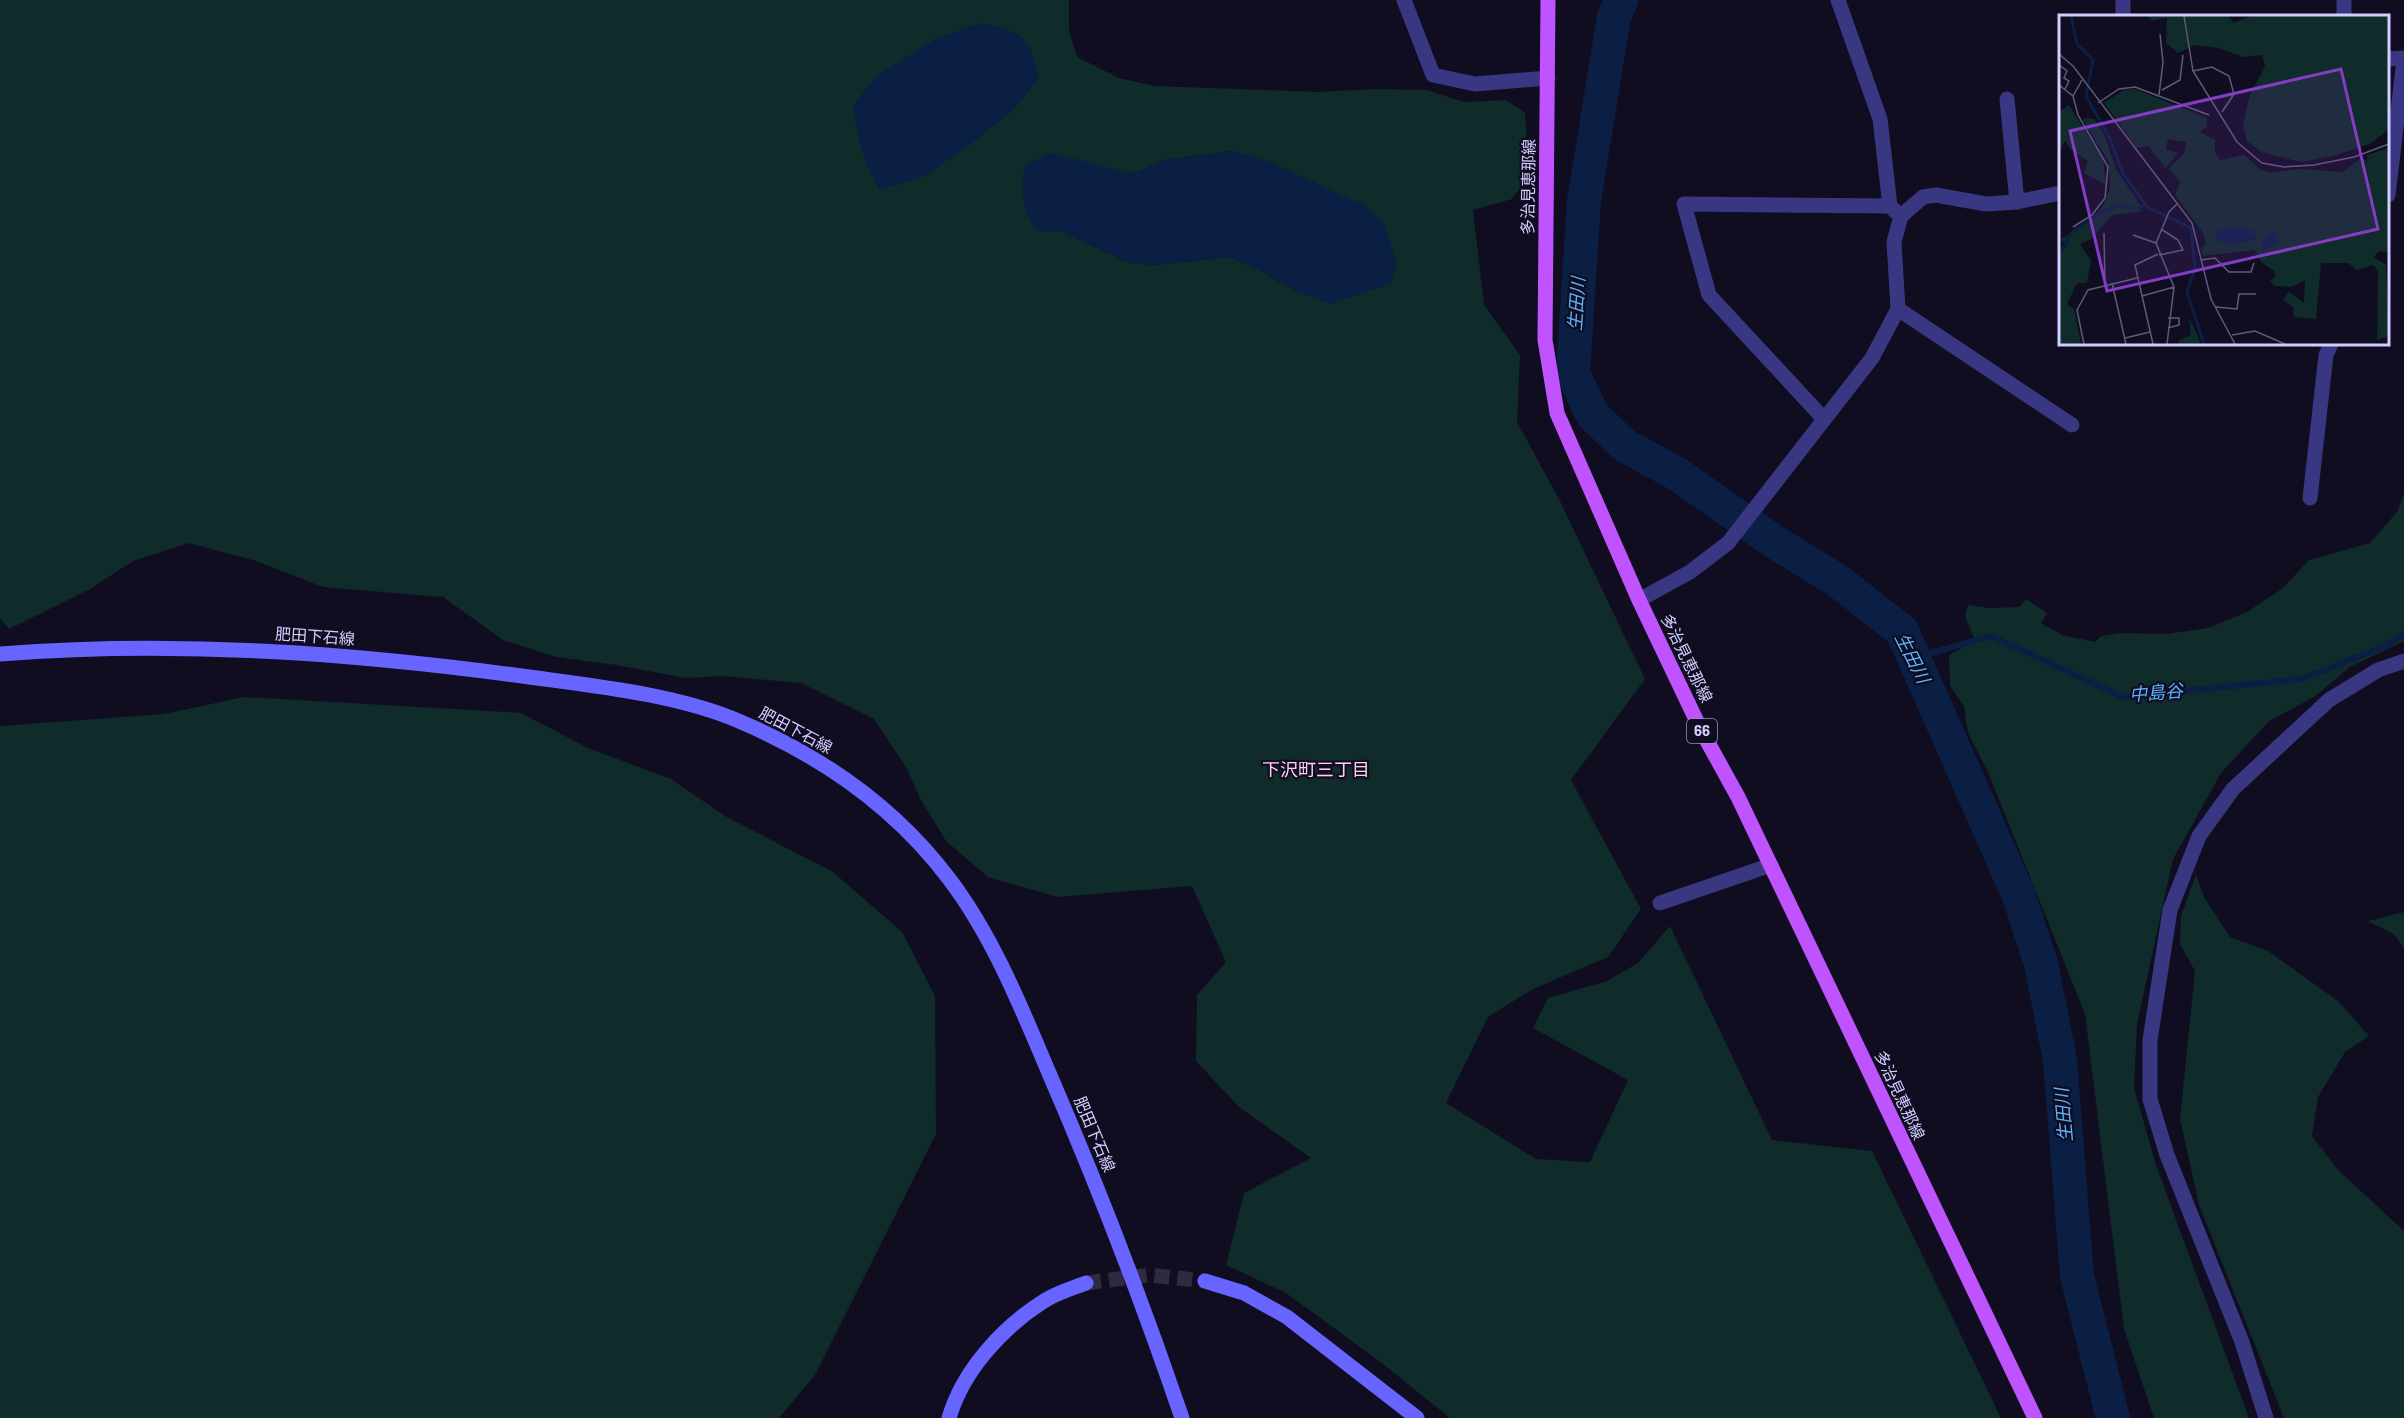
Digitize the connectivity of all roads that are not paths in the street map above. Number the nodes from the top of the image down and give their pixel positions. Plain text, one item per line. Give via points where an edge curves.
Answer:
1 (1404, 0) edge
2 (1548, 0) edge
3 (1838, 0) edge
4 (2404, 59) edge
5 (1548, 78) junction
6 (2007, 99) dead end
7 (2389, 186) edge
8 (2059, 193) edge
9 (2017, 202) junction
10 (1896, 211) junction
11 (1898, 309) junction
12 (2331, 345) edge
13 (1824, 419) junction
14 (2072, 425) dead end
15 (2310, 498) dead end
16 (1639, 600) junction
17 (0, 654) edge
18 (2404, 661) edge
19 (1771, 865) junction
20 (1660, 903) dead end
21 (1204, 1281) tunnel mouth
22 (1086, 1283) tunnel mouth
23 (949, 1418) edge
24 (1182, 1418) edge
25 (1417, 1418) edge
26 (2035, 1418) edge
27 (2266, 1418) edge

1 - 5 street via 1432,75 1475,84
2 - 5 main road, 多治見恵那線 / 66
3 - 10 street via 1880,119
4 - 7 street
5 - 16 main road, 多治見恵那線 / 66 via 1545,340 1550,379 1557,413
6 - 9 street
8 - 9 street
9 - 10 street via 1986,204 1936,195
10 - 11 street
10 - 13 street via 1684,204 1709,295
11 - 13 street via 1872,358
11 - 14 street
12 - 15 street via 2326,355
13 - 16 street via 1728,543 1689,572
16 - 19 main road, 多治見恵那線 / 66
17 - 24 main road, 肥田下石線 via 69,648 312,653 417,661 620,689 738,720 846,778 889,812 928,854 951,881 988,941 1089,1165
18 - 27 street via 2378,670 2330,700 2233,789 2199,836 2170,910 2150,1040 2150,1098 2167,1155 2242,1342
19 - 20 street
19 - 26 main road, 多治見恵那線 / 66
21 - 25 main road via 1244,1293 1287,1317
22 - 23 main road via 1045,1300 998,1337 968,1377

